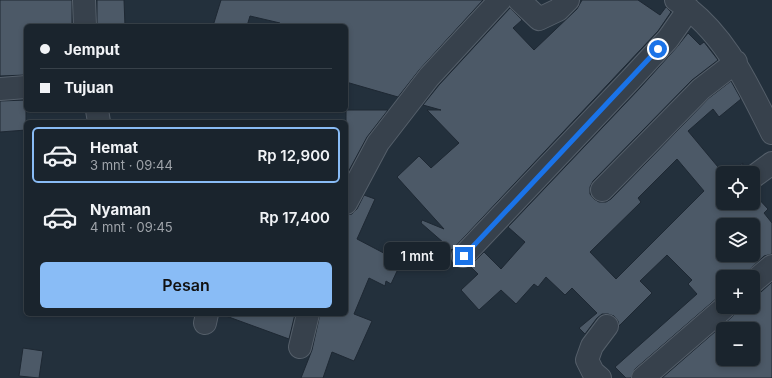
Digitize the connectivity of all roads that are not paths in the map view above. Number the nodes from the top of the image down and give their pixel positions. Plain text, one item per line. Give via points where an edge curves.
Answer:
1 (84, 0) edge
2 (500, 0) edge
3 (519, 0) edge
4 (568, 0) edge
5 (682, 4) edge
6 (85, 24) edge
7 (736, 62) junction
8 (24, 87) edge
9 (0, 89) edge
10 (772, 133) edge
11 (772, 163) edge
12 (760, 172) edge
13 (602, 190) dead end
14 (348, 199) edge
15 (464, 256) dead end
16 (772, 266) edge
17 (760, 276) edge
18 (717, 314) edge
19 (308, 316) edge
20 (607, 326) dead end
21 (300, 347) dead end
22 (600, 378) edge
23 (643, 378) edge

1 - 6 street
2 - 14 street via 429,76 378,144
3 - 4 street via 539,19 558,10
5 - 7 street via 713,32
5 - 15 street via 668,38
7 - 10 street
7 - 13 street via 702,89
8 - 9 street
11 - 12 street
16 - 17 street
18 - 23 street
19 - 21 street
20 - 22 street via 592,346 587,360 593,372

